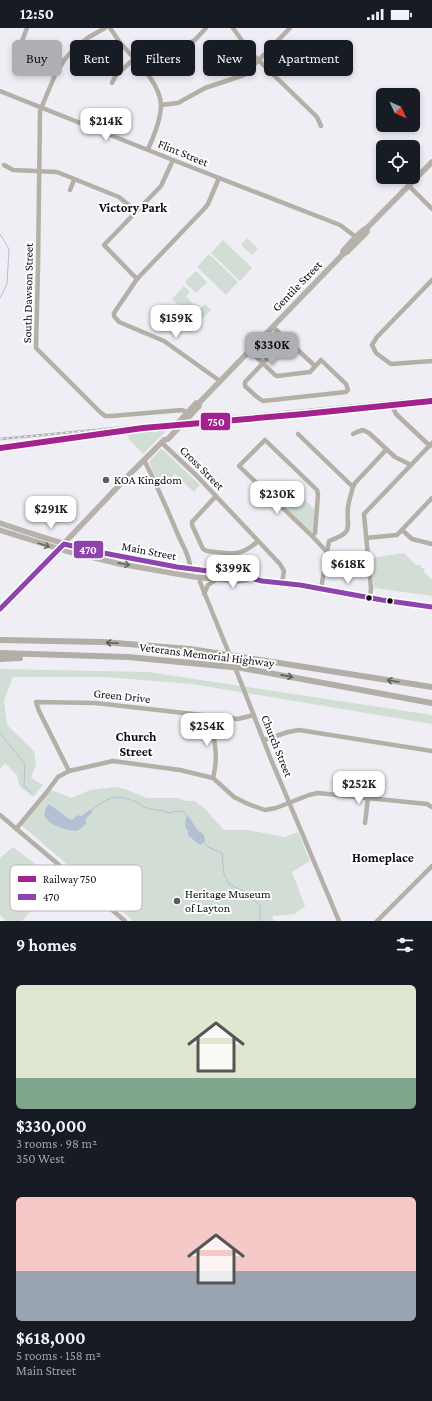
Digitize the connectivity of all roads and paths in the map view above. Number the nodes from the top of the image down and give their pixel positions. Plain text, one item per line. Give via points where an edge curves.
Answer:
1 (27, 28) edge
2 (105, 28) edge
3 (110, 28) edge
4 (206, 28) edge
5 (233, 28) edge
6 (290, 28) edge
7 (22, 40) edge
8 (195, 40) edge
9 (131, 55) edge
10 (258, 61) junction
11 (131, 62) edge
12 (148, 76) edge
13 (112, 83) dead end
14 (0, 91) edge
15 (161, 105) junction
16 (41, 107) junction
17 (321, 126) dead end
18 (148, 150) junction
19 (173, 160) junction
20 (432, 162) edge
21 (4, 165) dead end
22 (39, 171) junction
23 (219, 178) junction
24 (74, 180) junction
25 (409, 186) junction
26 (70, 190) dead end
27 (432, 209) edge
28 (136, 211) junction
29 (367, 229) junction
30 (356, 237) junction
31 (344, 254) junction
32 (137, 279) junction
33 (431, 284) edge
34 (273, 326) junction
35 (286, 339) junction
36 (250, 351) junction
37 (432, 361) edge
38 (263, 364) junction
39 (315, 366) junction
40 (220, 381) junction
41 (199, 403) junction
42 (393, 408) dead end
43 (187, 412) junction
44 (298, 434) dead end
45 (353, 434) dead end
46 (163, 441) junction
47 (431, 445) edge
48 (386, 450) junction
49 (144, 460) junction
50 (411, 465) junction
51 (353, 487) junction
52 (216, 496) junction
53 (432, 498) edge
54 (0, 523) edge
55 (0, 530) edge
56 (402, 530) junction
57 (312, 536) junction
58 (366, 538) junction
59 (258, 540) junction
60 (64, 544) junction
61 (432, 544) edge
62 (59, 549) junction
63 (326, 552) junction
64 (190, 569) junction
65 (164, 572) junction
66 (200, 577) junction
67 (217, 579) junction
68 (249, 579) junction
69 (282, 583) junction
70 (322, 589) junction
71 (204, 594) junction
72 (370, 598) junction
73 (432, 607) edge
74 (0, 609) edge
75 (0, 640) edge
76 (0, 654) edge
77 (67, 655) junction
78 (0, 659) edge
79 (432, 687) edge
80 (432, 703) edge
81 (254, 715) junction
82 (210, 716) junction
83 (264, 740) junction
84 (432, 751) edge
85 (69, 771) junction
86 (213, 778) junction
87 (368, 798) junction
88 (290, 803) junction
89 (432, 807) edge
90 (0, 815) edge
91 (364, 823) dead end
92 (16, 828) junction
93 (59, 865) edge
94 (432, 866) edge
95 (113, 911) edge
96 (125, 921) edge
97 (339, 921) edge
98 (377, 921) edge

1 - 7 street
2 - 16 street, South Dawson Street via 76,47 65,59
3 - 9 street
4 - 8 street
5 - 10 street
6 - 10 street
10 - 15 street via 239,76 205,88 178,103
10 - 17 street via 316,117
11 - 13 street via 116,75
12 - 15 street via 155,85
14 - 16 street, Flint Street
15 - 18 street
16 - 18 street, Flint Street
16 - 22 street, South Dawson Street
18 - 19 street, Flint Street
19 - 23 street, Flint Street
19 - 28 street via 161,186
20 - 25 main road, Gentile Street
21 - 22 street via 13,170
22 - 24 street via 57,172
22 - 43 street, South Dawson Street via 36,348 105,416 182,410
23 - 30 street, Flint Street via 340,225
23 - 32 street via 204,209
24 - 26 street
24 - 28 street via 119,197
25 - 27 street
25 - 29 main road, Gentile Street
28 - 32 street via 104,245
29 - 30 main road, Gentile Street
29 - 31 main road, Gentile Street via 367,232
30 - 31 main road, Gentile Street via 343,251
31 - 34 main road, Gentile Street
32 - 40 street via 114,316 119,322 164,341
33 - 37 street via 372,345 376,353 391,364
34 - 35 street
34 - 36 main road, Gentile Street
35 - 38 street
35 - 39 street
36 - 38 street
36 - 40 main road, Gentile Street
38 - 39 street via 275,375 310,372
38 - 39 street via 244,385 263,401 348,390 346,384 321,360
40 - 41 main road, Gentile Street
41 - 43 main road, Gentile Street
41 - 46 main road, Gentile Street via 168,439
42 - 47 street via 396,414
43 - 46 main road, Gentile Street
44 - 51 street
45 - 48 street via 363,430
46 - 49 main road, Gentile Street
46 - 52 street, Cross Street
47 - 50 street
48 - 50 street
48 - 51 street
49 - 60 main road, Gentile Street
49 - 64 street via 186,552
50 - 58 street via 364,514
51 - 63 street via 348,506 348,531 329,541
52 - 59 street, Cross Street
52 - 59 street via 192,522 203,549 240,553
53 - 56 street
54 - 60 main road, Main Street
55 -> 62 main road, Main Street
56 - 58 street via 394,535
56 - 61 street via 412,539
57 - 57 street via 315,533 317,490 265,440 239,466
57 - 63 street
58 - 72 street
59 - 69 street, Cross Street via 282,567
60 - 62 main road, Gentile Street
60 - 64 main road, Main Street via 93,552
62 -> 65 main road, Main Street via 86,557
62 - 74 main road, Gentile Street
63 - 70 street
64 - 65 main road via 187,572
64 - 68 main road, Main Street via 240,575
65 - 66 main road, Main Street
66 - 67 main road, Main Street
66 - 71 street, Church Street
67 - 68 main road, Main Street
67 - 71 street via 208,586
68 - 69 main road, Main Street
69 - 70 main road, Main Street
70 - 72 main road, Main Street
71 - 81 street, Church Street, bridge
72 - 73 main road, Main Street
79 -> 75 highway, Veterans Memorial Highway via 190,649 103,642
76 - 77 highway, Veterans Memorial Highway
77 - 78 highway
77 -> 80 highway, Veterans Memorial Highway via 128,657 242,668
81 - 82 street, Green Drive via 238,719
81 - 83 street, Church Street
82 - 85 street, Green Drive via 95,703 36,702
82 - 86 street via 216,765
83 - 84 street via 299,730
83 - 88 street, Church Street
85 - 86 street via 113,761 180,770
85 - 92 street via 58,777
86 - 88 street via 234,797 265,810
87 - 88 street via 318,793
87 - 89 street via 427,804
87 - 91 street
88 - 97 street, Church Street
90 - 92 street
92 - 93 street
94 - 98 street
95 - 96 street

